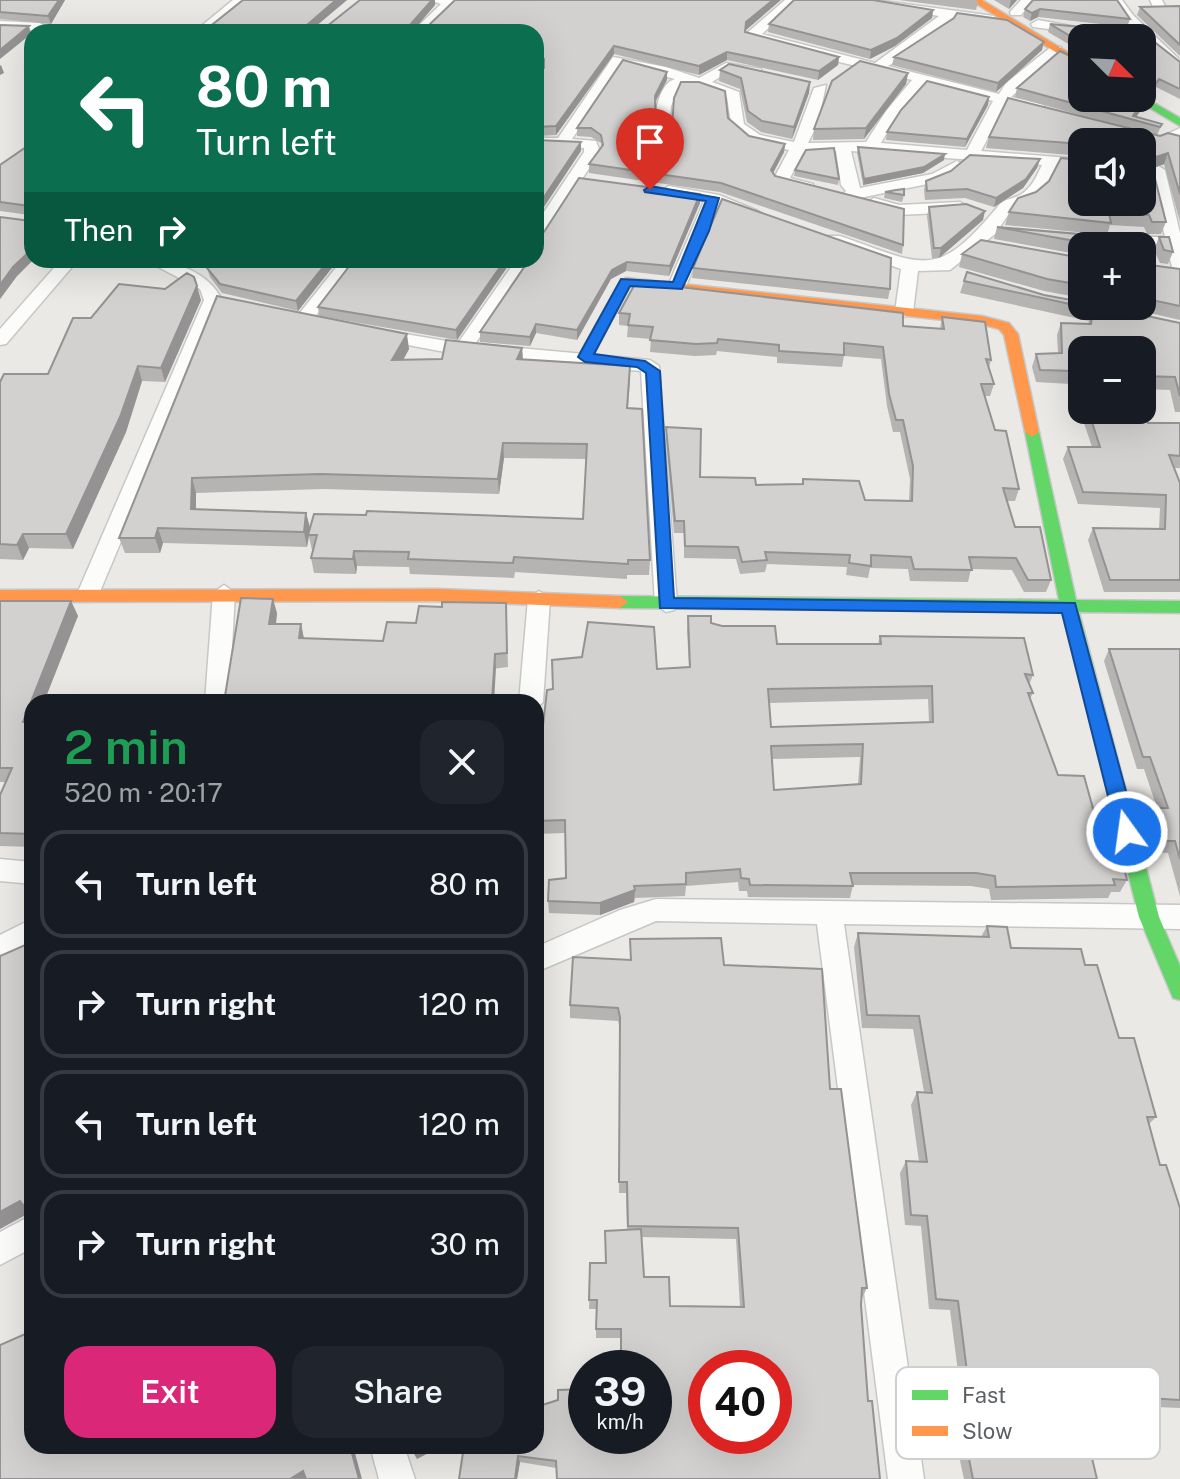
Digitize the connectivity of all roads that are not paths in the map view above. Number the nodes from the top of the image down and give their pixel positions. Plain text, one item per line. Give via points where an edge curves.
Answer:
1 (241, 0) edge
2 (435, 0) edge
3 (507, 0) edge
4 (793, 0) edge
5 (846, 0) edge
6 (975, 0) edge
7 (997, 0) edge
8 (452, 1) edge
9 (1139, 5) edge
10 (1180, 7) edge
11 (1017, 11) edge
12 (946, 14) junction
13 (211, 24) edge
14 (428, 24) edge
15 (1038, 24) junction
16 (0, 25) edge
17 (24, 26) edge
18 (1068, 27) edge
19 (1156, 39) edge
20 (1177, 40) edge
21 (1068, 42) edge
22 (1156, 46) edge
23 (1056, 50) junction
24 (1068, 57) edge
25 (856, 63) junction
26 (873, 66) junction
27 (1180, 68) edge
28 (772, 76) edge
29 (922, 78) junction
30 (701, 83) junction
31 (1156, 96) edge
32 (1002, 99) junction
33 (1156, 109) edge
34 (1180, 109) edge
35 (1058, 113) edge
36 (1180, 123) edge
37 (1180, 132) edge
38 (662, 135) edge
39 (1157, 141) edge
40 (544, 142) edge
41 (562, 143) junction
42 (799, 145) junction
43 (843, 147) junction
44 (871, 147) junction
45 (967, 157) junction
46 (1051, 162) junction
47 (1068, 163) edge
48 (1157, 170) edge
49 (650, 190) edge
50 (854, 195) junction
51 (713, 198) junction
52 (768, 217) edge
53 (544, 227) edge
54 (996, 232) junction
55 (822, 235) edge
56 (1156, 242) edge
57 (1176, 242) edge
58 (910, 266) junction
59 (932, 267) junction
60 (62, 268) edge
61 (182, 268) edge
62 (345, 268) edge
63 (518, 268) edge
64 (1175, 271) edge
65 (960, 275) dead end
66 (677, 286) junction
67 (904, 312) junction
68 (304, 319) edge
69 (6, 322) edge
70 (359, 331) edge
71 (0, 340) edge
72 (463, 348) junction
73 (585, 357) junction
74 (224, 593) junction
75 (88, 594) junction
76 (0, 596) edge
77 (539, 599) junction
78 (666, 604) junction
79 (1069, 607) junction
80 (1180, 607) edge
81 (218, 694) edge
82 (532, 694) edge
83 (0, 870) edge
84 (24, 872) edge
85 (829, 911) junction
86 (1149, 917) junction
87 (1180, 917) edge
88 (24, 935) edge
89 (0, 948) edge
90 (544, 956) edge
91 (1180, 991) edge
92 (24, 1236) edge
93 (0, 1249) edge
94 (896, 1405) edge
95 (389, 1454) edge
96 (903, 1459) edge
97 (397, 1479) edge
98 (906, 1479) edge

1 - 13 street
2 - 8 street
3 - 8 street
4 - 25 street via 752,36
5 - 12 street
6 - 11 street
7 - 11 street
8 - 14 street
9 - 10 street
11 - 12 street
11 - 15 street
11 - 23 street
12 - 26 street via 946,21 922,33 899,55
15 - 18 street
15 - 21 street
16 - 17 street
19 - 20 street
22 - 27 street
23 - 24 street
23 - 32 street
25 - 26 street
25 - 42 street via 816,86 811,123
26 - 29 street
28 - 30 street via 726,67
29 - 32 street
29 - 44 street
30 - 38 street via 674,83 664,106
30 - 41 street via 618,60
30 - 42 street via 734,95 737,126 747,136
31 - 34 street
32 - 35 street
32 - 45 street
33 - 36 street
37 - 39 street
40 - 41 street
41 - 53 street via 591,144 592,152 584,180
42 - 43 street
42 - 50 street via 781,180
43 - 44 street
43 - 50 street
44 - 45 street
45 - 46 street
45 - 50 street via 937,178
46 - 47 street
46 - 54 street via 1038,188 1007,205
48 - 57 street
49 - 51 street
50 - 54 street via 898,210 965,206
51 - 52 street
51 - 66 street
54 - 59 street via 970,243 944,266
55 - 58 street
56 - 57 street
57 - 64 street
58 - 59 street
58 - 67 street
59 - 65 street
60 - 69 street
61 - 75 street via 200,273 221,301
62 - 68 street
63 - 72 street
66 - 67 street
66 - 73 street via 626,282
67 - 79 street via 982,320 1004,326 1011,334
69 - 71 street
70 - 72 street
72 - 73 street
73 - 78 street via 640,364 653,371
74 - 75 street
74 - 77 street
74 - 81 street
75 - 76 street
77 - 78 street
77 - 82 street
78 - 79 street
79 - 80 street
79 - 86 street
83 - 84 street
85 - 86 street
85 - 90 street via 656,910
85 - 94 street
86 - 87 street
86 - 91 street
88 - 89 street
92 - 93 street
95 - 97 street
96 - 98 street

